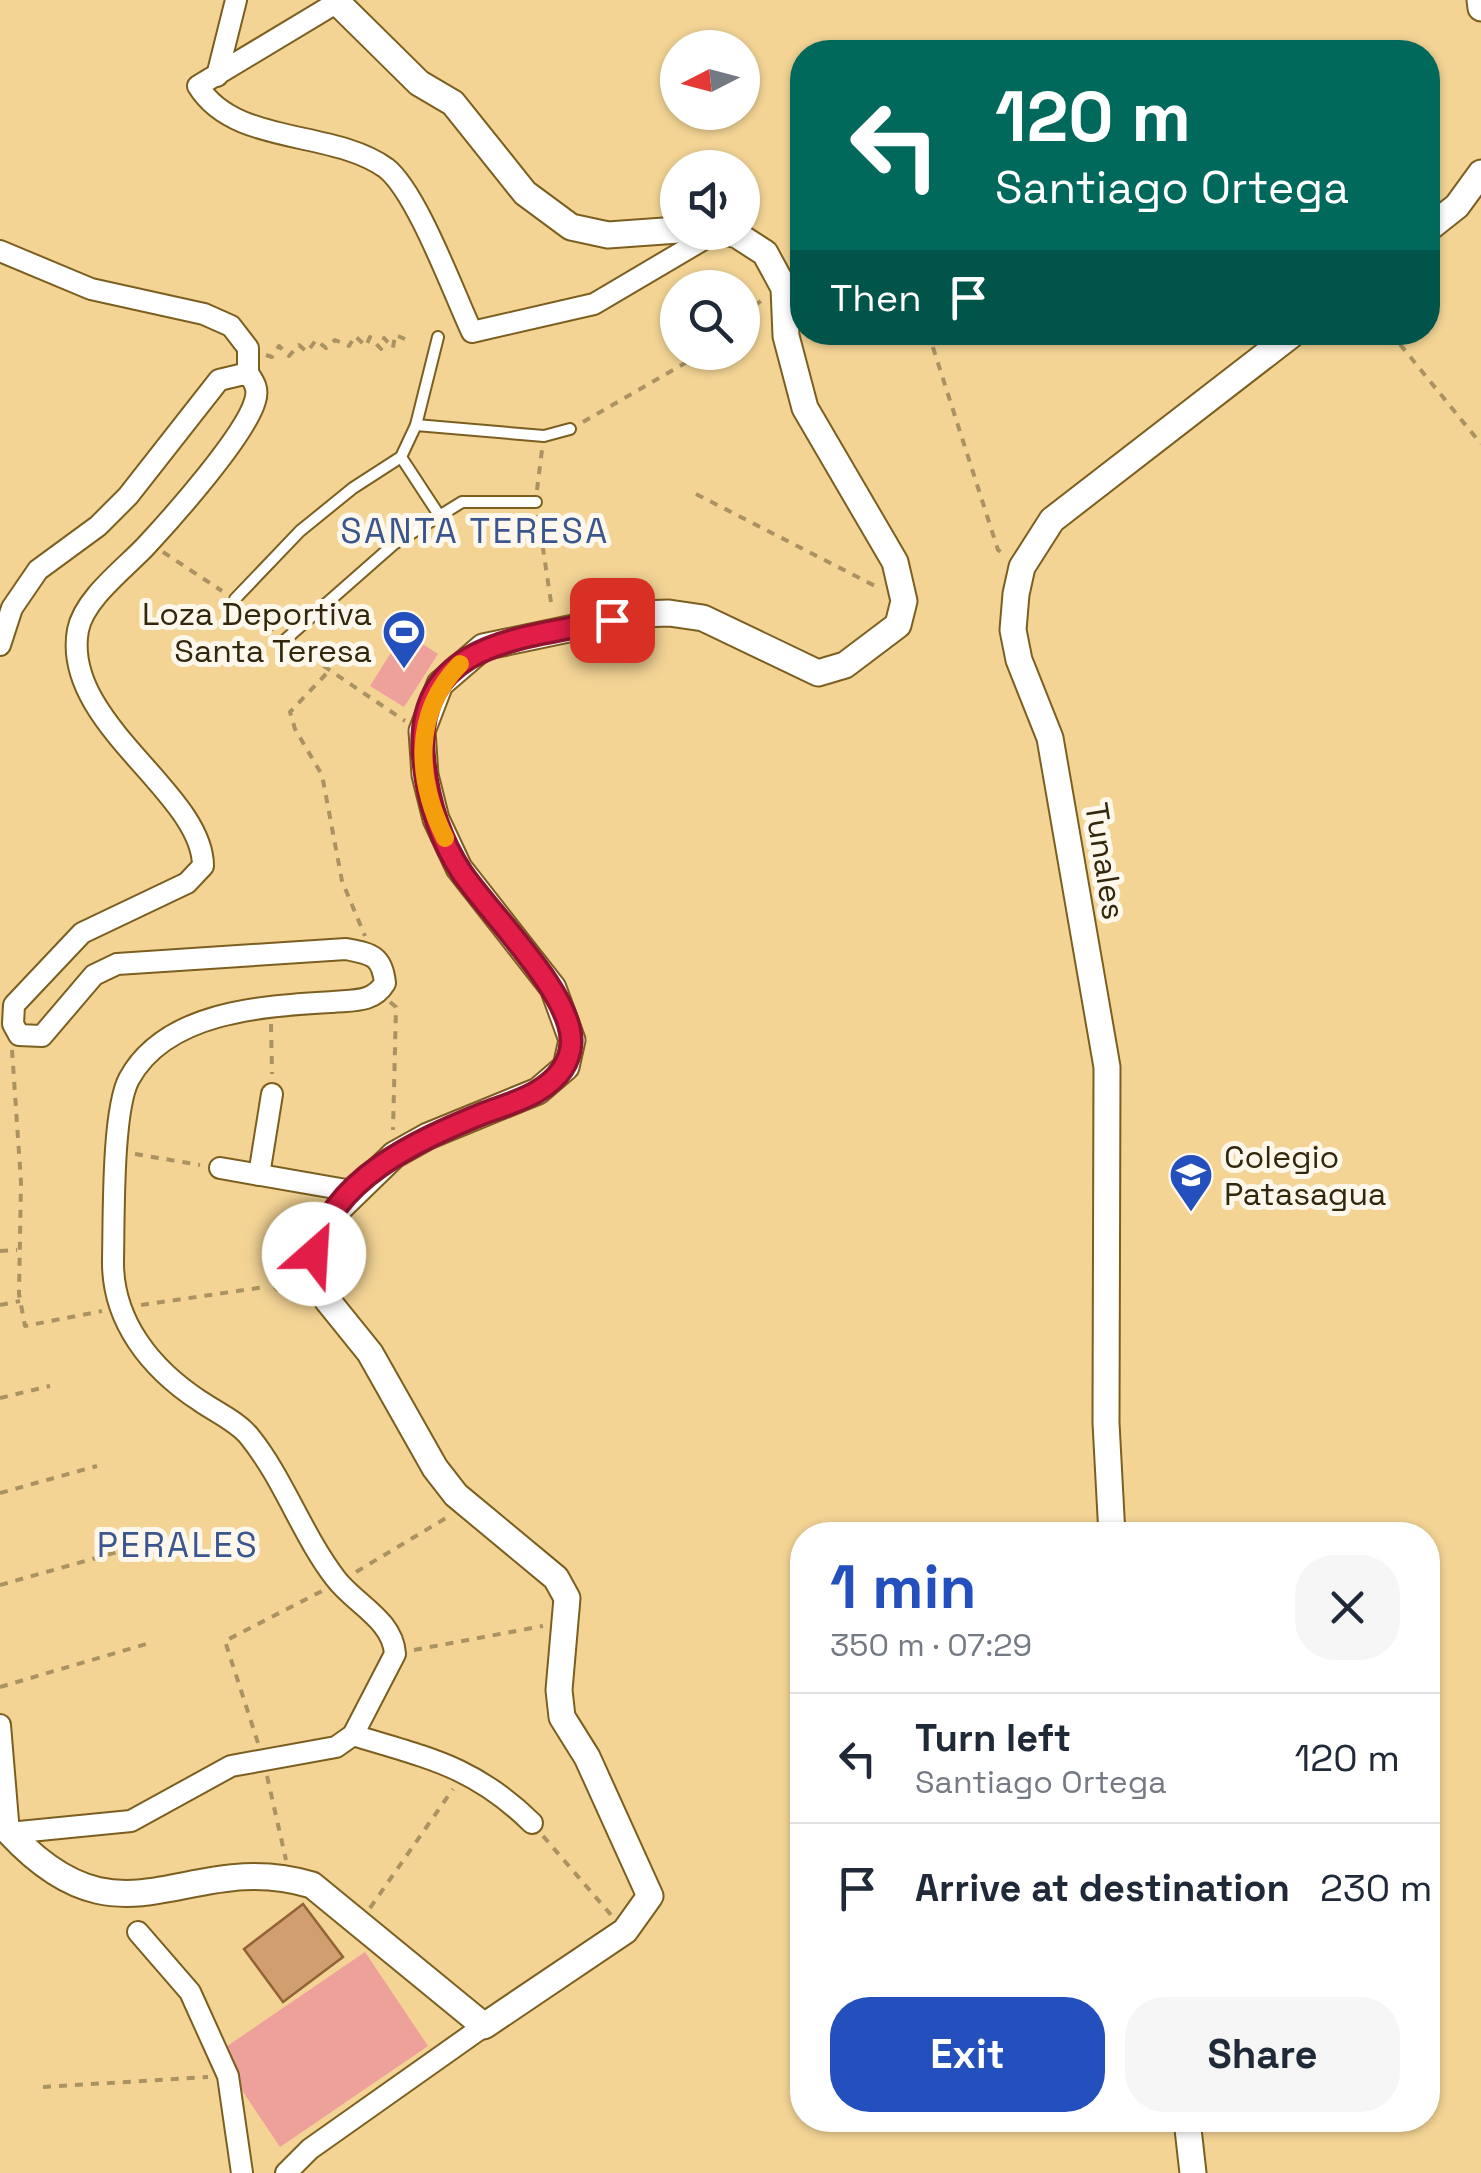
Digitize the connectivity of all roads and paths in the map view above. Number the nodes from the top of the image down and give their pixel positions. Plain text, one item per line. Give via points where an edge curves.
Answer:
1 (236, 0) edge
2 (1480, 0) edge
3 (336, 1) edge
4 (1481, 8) edge
5 (217, 76) junction
6 (1481, 173) edge
7 (1440, 219) edge
8 (660, 231) edge
9 (686, 250) edge
10 (759, 250) edge
11 (0, 251) edge
12 (438, 337) dead end
13 (406, 339) dead end
14 (932, 345) edge
15 (1278, 345) edge
16 (1401, 345) edge
17 (248, 348) junction
18 (673, 370) edge
19 (248, 373) junction
20 (416, 425) junction
21 (570, 429) joint
22 (544, 436) junction
23 (1481, 444) edge
24 (402, 457) junction
25 (696, 494) dead end
26 (536, 502) junction
27 (441, 518) junction
28 (1022, 567) junction
29 (235, 599) dead end
30 (904, 601) junction
31 (556, 632) junction
32 (286, 639) dead end
33 (0, 645) edge
34 (328, 673) dead end
35 (373, 954) junction
36 (379, 992) junction
37 (271, 1005) junction
38 (19, 1036) junction
39 (272, 1094) joint
40 (116, 1151) junction
41 (394, 1155) junction
42 (220, 1168) joint
43 (258, 1175) junction
44 (352, 1192) junction
45 (18, 1250) junction
46 (0, 1251) edge
47 (317, 1278) junction
48 (280, 1285) joint
49 (21, 1301) junction
50 (0, 1305) edge
51 (118, 1308) junction
52 (50, 1386) dead end
53 (0, 1398) edge
54 (96, 1466) dead end
55 (0, 1493) edge
56 (1111, 1522) edge
57 (135, 1548) dead end
58 (0, 1585) edge
59 (564, 1622) junction
60 (225, 1641) dead end
61 (146, 1644) dead end
62 (395, 1654) junction
63 (0, 1687) edge
64 (0, 1725) edge
65 (353, 1734) junction
66 (263, 1760) junction
67 (466, 1770) junction
68 (532, 1823) joint
69 (5, 1827) edge
70 (291, 1879) junction
71 (358, 1924) junction
72 (625, 1931) junction
73 (138, 1932) dead end
74 (484, 2026) junction
75 (228, 2076) junction
76 (43, 2087) dead end
77 (1189, 2132) edge
78 (242, 2173) edge
79 (286, 2173) edge
80 (1194, 2173) edge

1 - 5 street
2 - 4 street
3 - 5 street
3 - 8 street via 420,83 453,103 525,193 571,227 608,235
5 - 9 street via 198,86 208,102 232,116 388,170 411,202 472,332 594,304
6 - 7 street
10 - 30 street via 784,288 786,336 805,408 894,562
11 - 17 street via 91,289 204,314 231,326
12 - 20 lane
13 - 17 path via 395,334 392,348 384,338 381,349 370,337 366,346 355,336 350,346 335,340 326,348 316,340 307,352 298,345 289,356 279,346 272,357
14 - 28 path via 998,550
15 - 28 street, Tunales via 1052,520
16 - 23 path
17 - 19 street
18 - 21 path
19 - 33 street via 219,380 128,496 38,570 12,608
19 - 38 street via 257,388 242,427 94,600 78,628 79,657 107,724 188,819 203,846 202,866 187,884 82,933 14,1005
20 - 22 lane
20 - 24 lane
21 - 22 lane
22 - 26 path
24 - 27 lane
24 - 29 lane via 300,531
25 - 30 path
26 - 27 lane via 462,502
26 - 31 path
27 - 32 lane via 394,544
28 - 56 street, Tunales via 1013,630 1050,738 1107,1067
30 - 31 street via 898,626 844,666 818,673 703,618 640,614
31 - 41 street via 469,655 440,684 422,732 436,819 459,868 553,988 572,1040 566,1067 538,1091
34 - 35 path via 290,712 322,775 342,881
35 - 36 street via 384,969
35 - 38 street via 346,950 117,964 94,975 42,1036
36 - 37 street via 366,1000
36 - 41 path via 396,1007
37 - 39 path
37 - 40 street via 176,1030 150,1052 127,1082
38 - 45 path via 9,1056 21,1182
39 - 43 street
40 - 42 path
40 - 51 street
41 - 44 street
42 - 43 street
43 - 44 street
44 - 47 street via 321,1226
45 - 46 path
45 - 49 path
47 - 48 lane
47 - 59 street via 456,1495 556,1578 567,1598
48 - 51 path
49 - 50 path
49 - 51 path via 26,1326
51 - 62 street via 125,1326 176,1386 247,1433 300,1528 338,1583 386,1627
52 - 53 path
54 - 55 path
57 - 58 path
59 - 62 path
59 - 72 street via 562,1717 587,1756 650,1896
60 - 66 path
61 - 63 path
62 - 65 street
64 - 69 street
65 - 66 street via 336,1747
65 - 67 street
66 - 69 street via 231,1766 131,1822
66 - 70 path
67 - 68 street via 499,1790
67 - 71 path
68 - 72 path
69 - 70 street via 66,1879 109,1896
70 - 71 street via 326,1893
71 - 74 street
72 - 74 street
73 - 75 street via 190,1992
74 - 79 street
75 - 76 path
75 - 78 street
77 - 80 street

